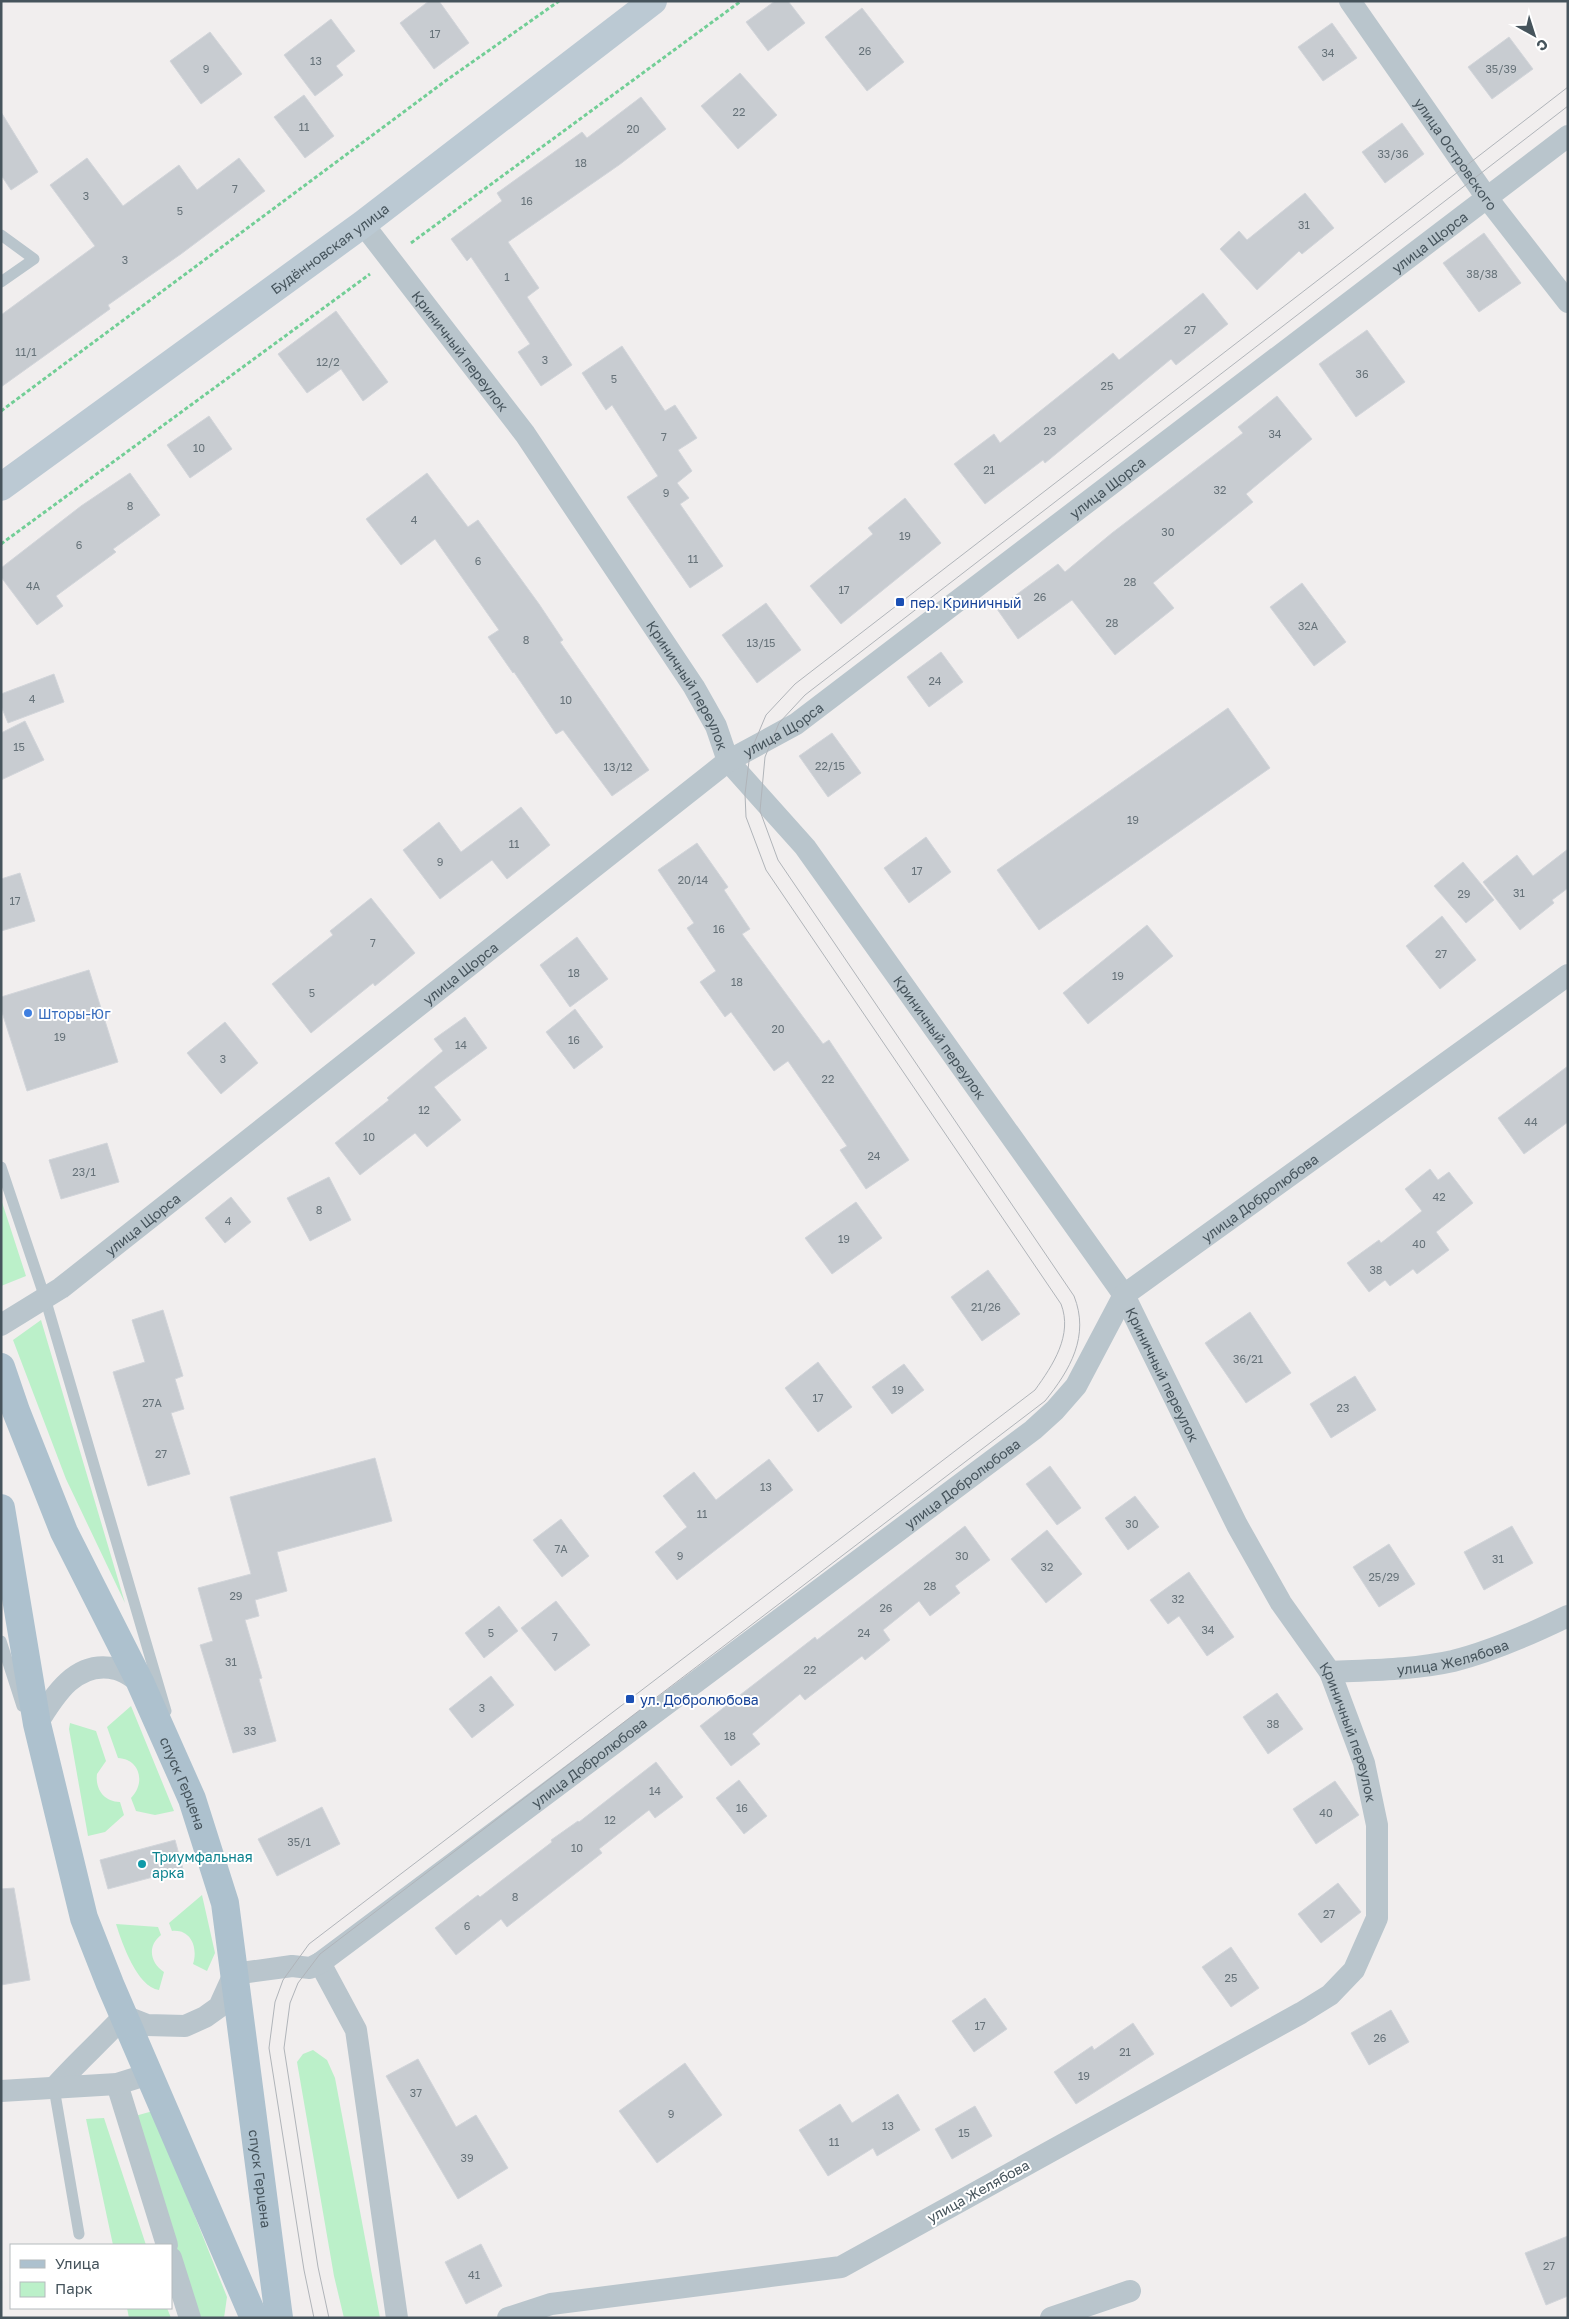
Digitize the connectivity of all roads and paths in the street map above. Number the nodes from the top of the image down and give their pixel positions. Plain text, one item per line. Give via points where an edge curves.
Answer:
1 (558, 1) edge
2 (653, 1) edge
3 (1350, 1) edge
4 (1568, 136) edge
5 (1487, 198) junction
6 (363, 224) junction
7 (1, 236) edge
8 (1, 282) edge
9 (1568, 302) edge
10 (1, 411) edge
11 (1, 487) edge
12 (728, 761) junction
13 (1568, 974) edge
14 (1, 1166) edge
15 (1124, 1295) junction
16 (45, 1298) junction
17 (1, 1324) edge
18 (1, 1367) edge
19 (1, 1508) edge
20 (1568, 1616) edge
21 (1, 1641) edge
22 (1330, 1672) junction
23 (140, 1682) junction
24 (37, 1724) junction
25 (192, 1799) junction
26 (61, 1824) junction
27 (1377, 1918) joint
28 (320, 1963) junction
29 (234, 1974) junction
30 (124, 2016) junction
31 (149, 2074) junction
32 (117, 2084) junction
33 (54, 2088) junction
34 (1, 2091) edge
35 (79, 2234) dead end
36 (167, 2244) edge
37 (172, 2261) edge
38 (1130, 2291) dead end
39 (190, 2318) edge
40 (254, 2318) edge
41 (279, 2318) edge
42 (397, 2318) edge
43 (508, 2318) edge
44 (1050, 2318) edge

1 - 10 path
2 - 6 street, Будённовская улица
3 - 5 street, улица Островского
4 - 5 street, улица Щорса
5 - 9 street, улица Островского
5 - 12 street, улица Щорса via 796,724
6 - 11 street, Будённовская улица
6 - 12 street, Криничный переулок via 525,434 694,687 716,726
7 - 8 lane via 34,259
12 - 15 street, Криничный переулок via 805,847
12 - 16 street, улица Щорса
13 - 15 street, улица Добролюбова
14 - 16 lane
15 - 22 street, Криничный переулок via 1237,1524 1281,1603
15 - 28 street, улица Добролюбова via 1076,1386 1033,1430
16 - 17 street, улица Щорса
16 - 25 lane
18 - 23 main road, спуск Герцена via 64,1532
19 - 24 main road
20 - 22 street, улица Желябова via 1517,1640 1452,1661
21 - 26 lane
22 - 27 street, Криничный переулок via 1364,1763 1378,1825
23 - 24 street via 115,1669 83,1672 61,1687
23 - 25 main road, спуск Герцена
24 - 26 main road
25 - 29 main road, спуск Герцена via 225,1903
26 - 30 main road via 84,1918
27 - 43 street, улица Желябова via 1354,1970 1330,1995 840,2267 551,2304
28 - 29 street via 310,1968 292,1966
28 - 42 street via 356,2030
29 - 30 street via 218,2007 205,2018 185,2026 147,2026
29 - 41 main road, спуск Герцена
30 - 31 main road
30 - 33 street
31 - 32 street
31 - 40 main road
32 - 33 street
32 - 36 street
33 - 34 street
33 - 35 lane
37 - 39 street
38 - 44 street

